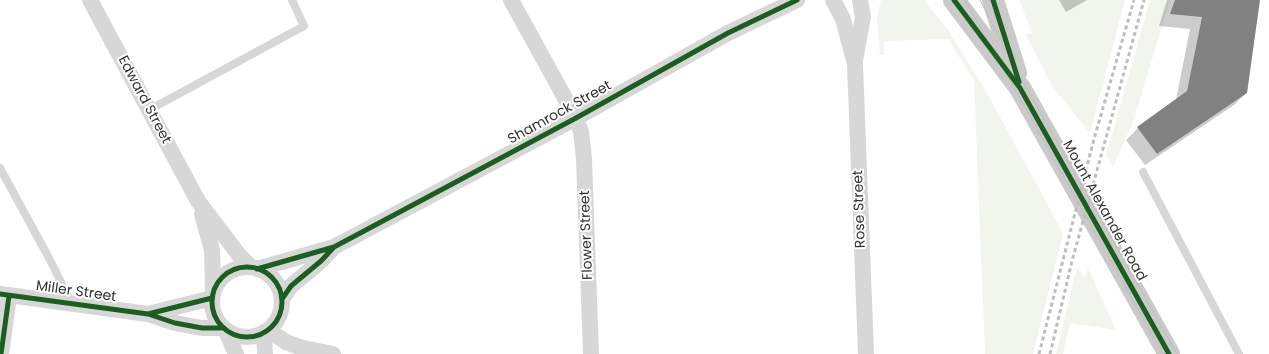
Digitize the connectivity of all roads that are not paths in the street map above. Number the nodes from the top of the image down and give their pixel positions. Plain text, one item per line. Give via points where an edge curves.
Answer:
1 (90, 0) edge
2 (292, 0) edge
3 (511, 0) edge
4 (797, 0) edge
5 (833, 0) edge
6 (860, 0) edge
7 (954, 0) edge
8 (993, 0) edge
9 (855, 64) junction
10 (1020, 88) junction
11 (149, 110) junction
12 (576, 118) junction
13 (0, 168) edge
14 (1143, 172) dead end
15 (198, 201) junction
16 (334, 247) junction
17 (254, 268) junction
18 (4, 295) edge
19 (213, 296) junction
20 (282, 299) junction
21 (72, 304) junction
22 (148, 314) junction
23 (225, 329) junction
24 (266, 331) junction
25 (1169, 352) edge
26 (1, 354) edge
27 (236, 354) edge
28 (265, 354) edge
29 (333, 354) edge
30 (591, 354) edge
31 (866, 354) edge
32 (1239, 354) edge

1 - 11 street, Edward Street
2 - 11 lane via 304,26
3 - 12 street, Flower Street
4 - 12 street, Shamrock Street via 728,33
5 - 9 street, Rose Street via 843,18
6 - 9 street, Rose Street via 863,17
7 - 10 main road, Mount Alexander Road
8 - 10 main road, Mount Alexander Road
9 - 31 street, Rose Street
10 - 25 main road, Mount Alexander Road
11 - 15 street, Edward Street
12 - 16 street, Shamrock Street
12 - 30 street, Flower Street via 581,132 584,159
13 - 21 lane
14 - 32 lane
15 - 17 street, Edward Street via 238,256
15 - 19 street, Edward Street via 212,250
16 - 17 street, Shamrock Street
16 - 20 street, Shamrock Street via 291,286
17 - 19 street via 240,268 229,272 220,279
17 - 20 street via 274,280
18 - 21 street, Miller Street
18 - 26 street
19 - 22 street, Miller Street
19 - 23 street via 214,314
20 - 24 street via 280,314
21 - 22 street, Miller Street
22 - 23 street, Miller Street via 176,323
23 - 24 street via 232,334 244,336 256,336
23 - 27 street
24 - 28 street
24 - 29 street via 299,347

